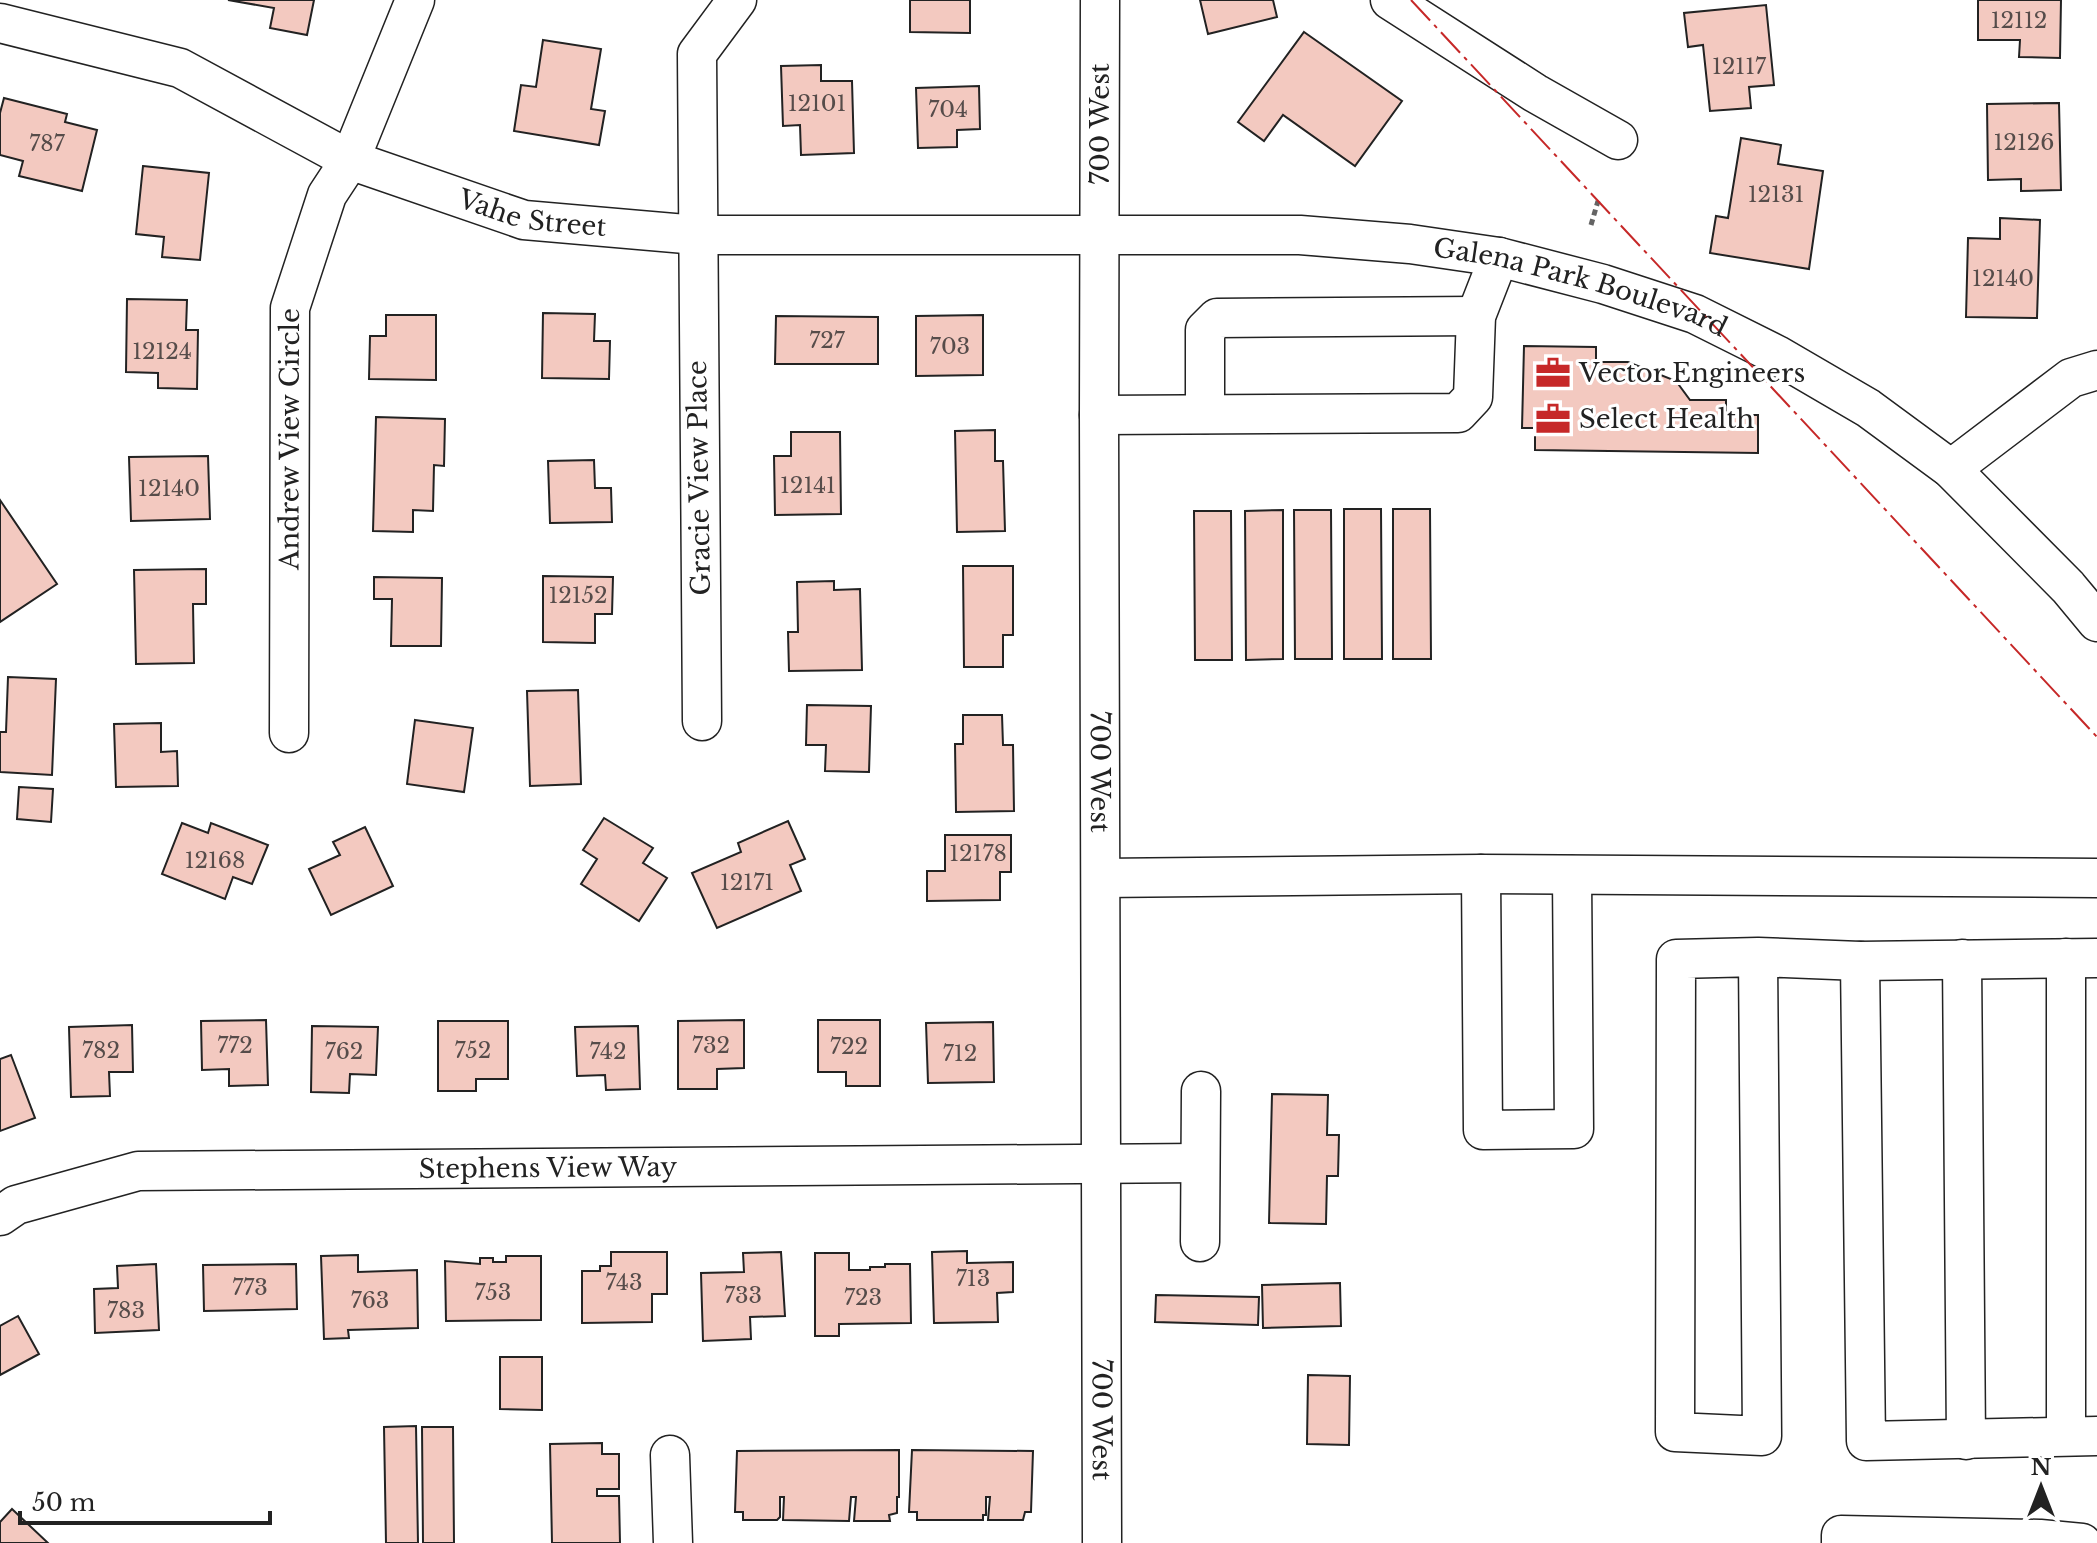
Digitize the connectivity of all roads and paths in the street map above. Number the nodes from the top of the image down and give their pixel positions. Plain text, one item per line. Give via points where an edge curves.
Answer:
1 (415, 0) edge
2 (737, 0) edge
3 (1100, 0) edge
4 (1390, 0) edge
5 (0, 23) edge
6 (1618, 140) dead end
7 (350, 160) junction
8 (1598, 201) dead end
9 (1591, 225) dead end
10 (697, 235) junction
11 (1101, 235) junction
12 (1499, 257) junction
13 (1476, 316) junction
14 (2097, 370) edge
15 (1205, 414) junction
16 (1099, 415) junction
17 (1951, 469) junction
18 (2097, 622) edge
19 (702, 721) dead end
20 (289, 733) dead end
21 (1481, 874) junction
22 (1572, 875) junction
23 (1101, 878) junction
24 (2097, 878) edge
25 (1758, 957) junction
26 (2082, 958) edge
27 (1962, 959) junction
28 (1860, 961) junction
29 (1201, 1091) dead end
30 (1102, 1163) junction
31 (1200, 1163) junction
32 (0, 1216) edge
33 (1200, 1242) dead end
34 (2082, 1436) edge
35 (1966, 1440) junction
36 (670, 1455) dead end
37 (673, 1543) edge
38 (1102, 1543) edge
39 (1841, 1543) edge
40 (2082, 1543) edge

1 - 7 street, Andrew View Circle
2 - 10 street, Gracie View Place via 697,54
3 - 11 street, 700 West
4 - 6 street
5 - 7 street, Vahe Street via 180,68
7 - 10 street, Vahe Street via 524,220
7 - 20 street, Andrew View Circle via 327,195 290,308
8 - 9 path
10 - 11 street, Vahe Street
10 - 19 street, Gracie View Place
11 - 12 street, Galena Park Boulevard via 1300,235
11 - 16 street, 700 West
12 - 13 street
12 - 17 street, Galena Park Boulevard via 1695,314 1868,408
13 - 15 street via 1473,397 1458,413
13 - 15 street via 1217,318 1205,330
14 - 17 street via 2071,378
15 - 16 street
16 - 23 street, 700 West
17 - 18 street, Galena Park Boulevard
21 - 22 street
21 - 22 street via 1483,1130 1574,1129
21 - 23 street
22 - 24 street
23 - 30 street, 700 West
25 - 25 street via 1676,959 1675,1432 1762,1436
25 - 28 street
26 - 27 street
26 - 34 street
27 - 28 street
27 - 35 street
28 - 35 street via 1866,1441
29 - 31 street
30 - 31 street, Stephens View Way
30 - 32 street, Stephens View Way via 138,1171 16,1205
30 - 38 street, 700 West
31 - 33 street
34 - 35 street
36 - 37 street
39 - 40 street via 1841,1535

